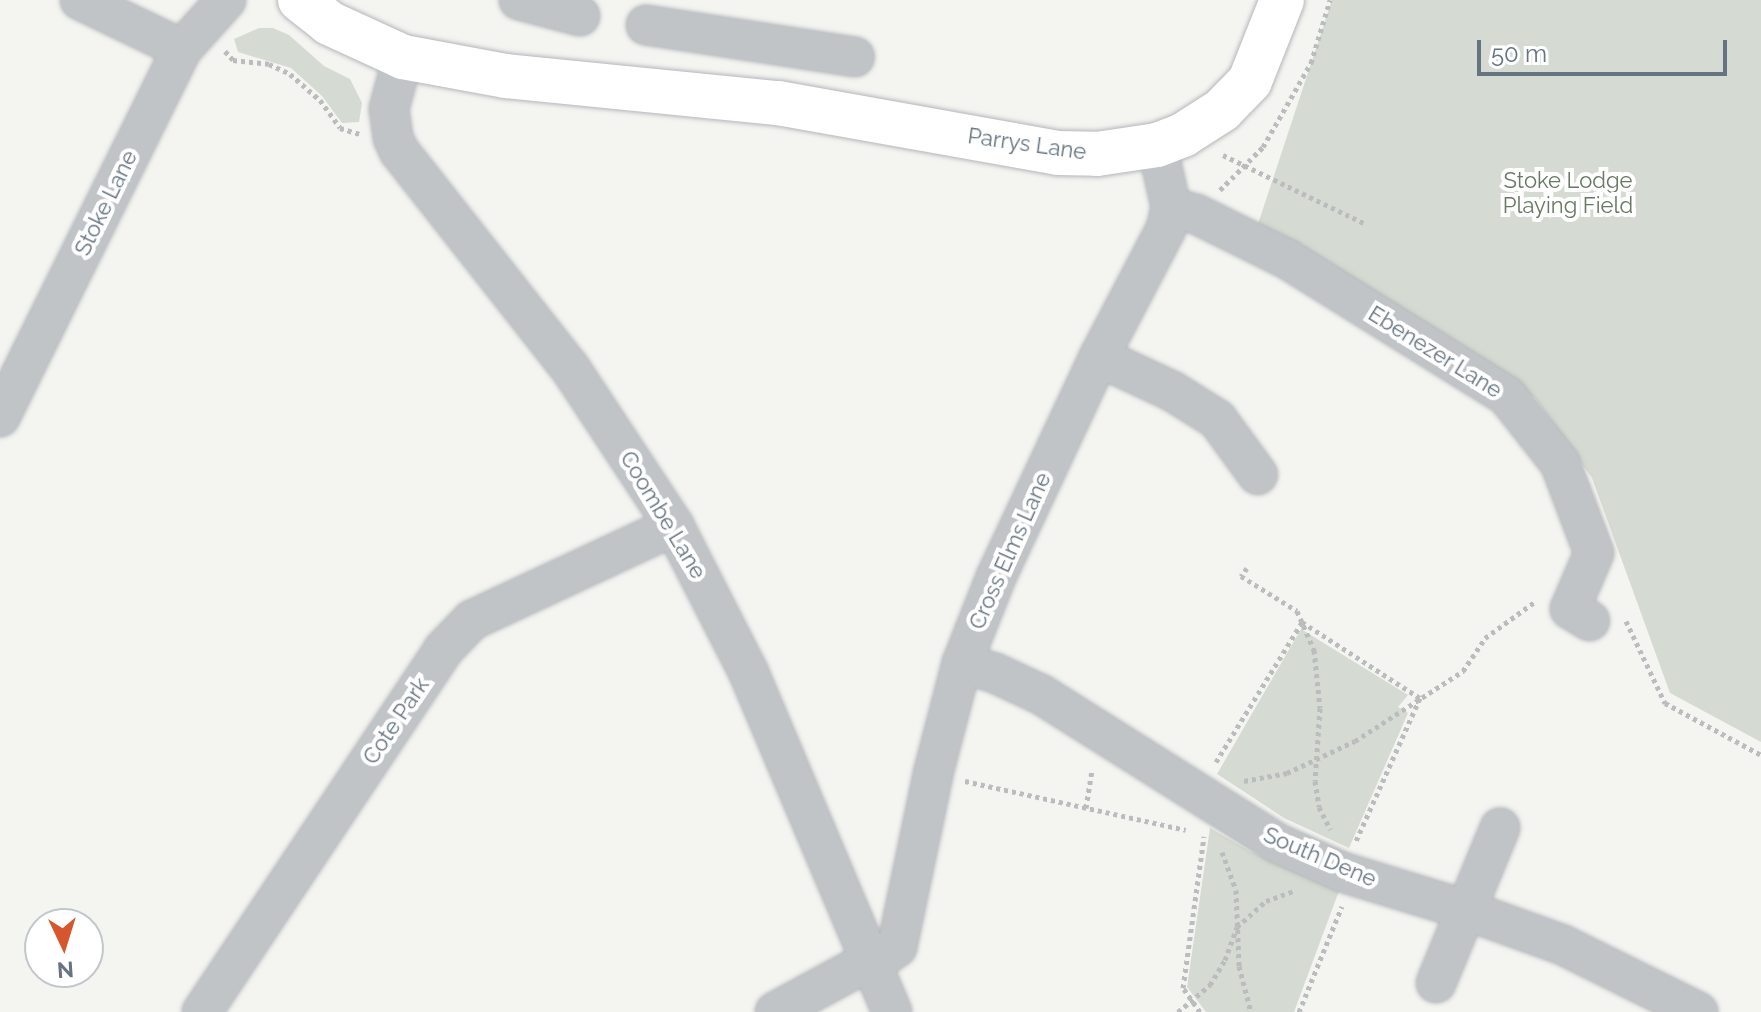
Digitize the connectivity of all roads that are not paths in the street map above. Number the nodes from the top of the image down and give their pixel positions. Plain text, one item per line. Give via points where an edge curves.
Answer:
1 (80, 0) edge
2 (300, 0) edge
3 (519, 0) edge
4 (1282, 0) edge
5 (580, 16) dead end
6 (203, 24) edge
7 (646, 25) dead end
8 (754, 43) junction
9 (403, 57) junction
10 (855, 57) dead end
11 (745, 100) junction
12 (1170, 140) junction
13 (1171, 207) junction
14 (1099, 357) junction
15 (0, 417) edge
16 (1258, 475) dead end
17 (674, 526) junction
18 (1605, 614) road end
19 (962, 663) junction
20 (1500, 828) dead end
21 (1466, 910) junction
22 (871, 963) junction
23 (1436, 983) dead end
24 (202, 1012) edge
25 (775, 1012) edge
26 (892, 1012) edge
27 (1698, 1012) edge

1 - 6 street
2 - 9 main road, Parrys Lane via 329,23
3 - 5 street
4 - 12 main road, Parrys Lane via 1250,81 1222,110
6 - 15 street, Stoke Lane
7 - 8 street
8 - 10 street
8 - 11 street
9 - 11 main road, Parrys Lane via 506,76
9 - 17 street, Coombe Lane via 389,109 399,151 570,368
11 - 12 main road, Parrys Lane via 1058,153 1125,152
12 - 13 street
13 - 14 street, Cross Elms Lane via 1158,247
13 - 18 street, Ebenezer Lane via 1287,259 1507,396 1560,463 1594,553 1570,609
14 - 16 street via 1217,419
14 - 19 street, Cross Elms Lane via 996,577
17 - 22 street, Coombe Lane via 748,671
17 - 24 street, Cote Park via 472,620 443,650
19 - 21 street, South Dene via 1042,695 1205,803 1277,843
19 - 22 street, Cross Elms Lane via 897,947
20 - 21 street
21 - 23 street
21 - 27 street, South Dene via 1563,945
22 - 25 street
22 - 26 street, Coombe Lane

